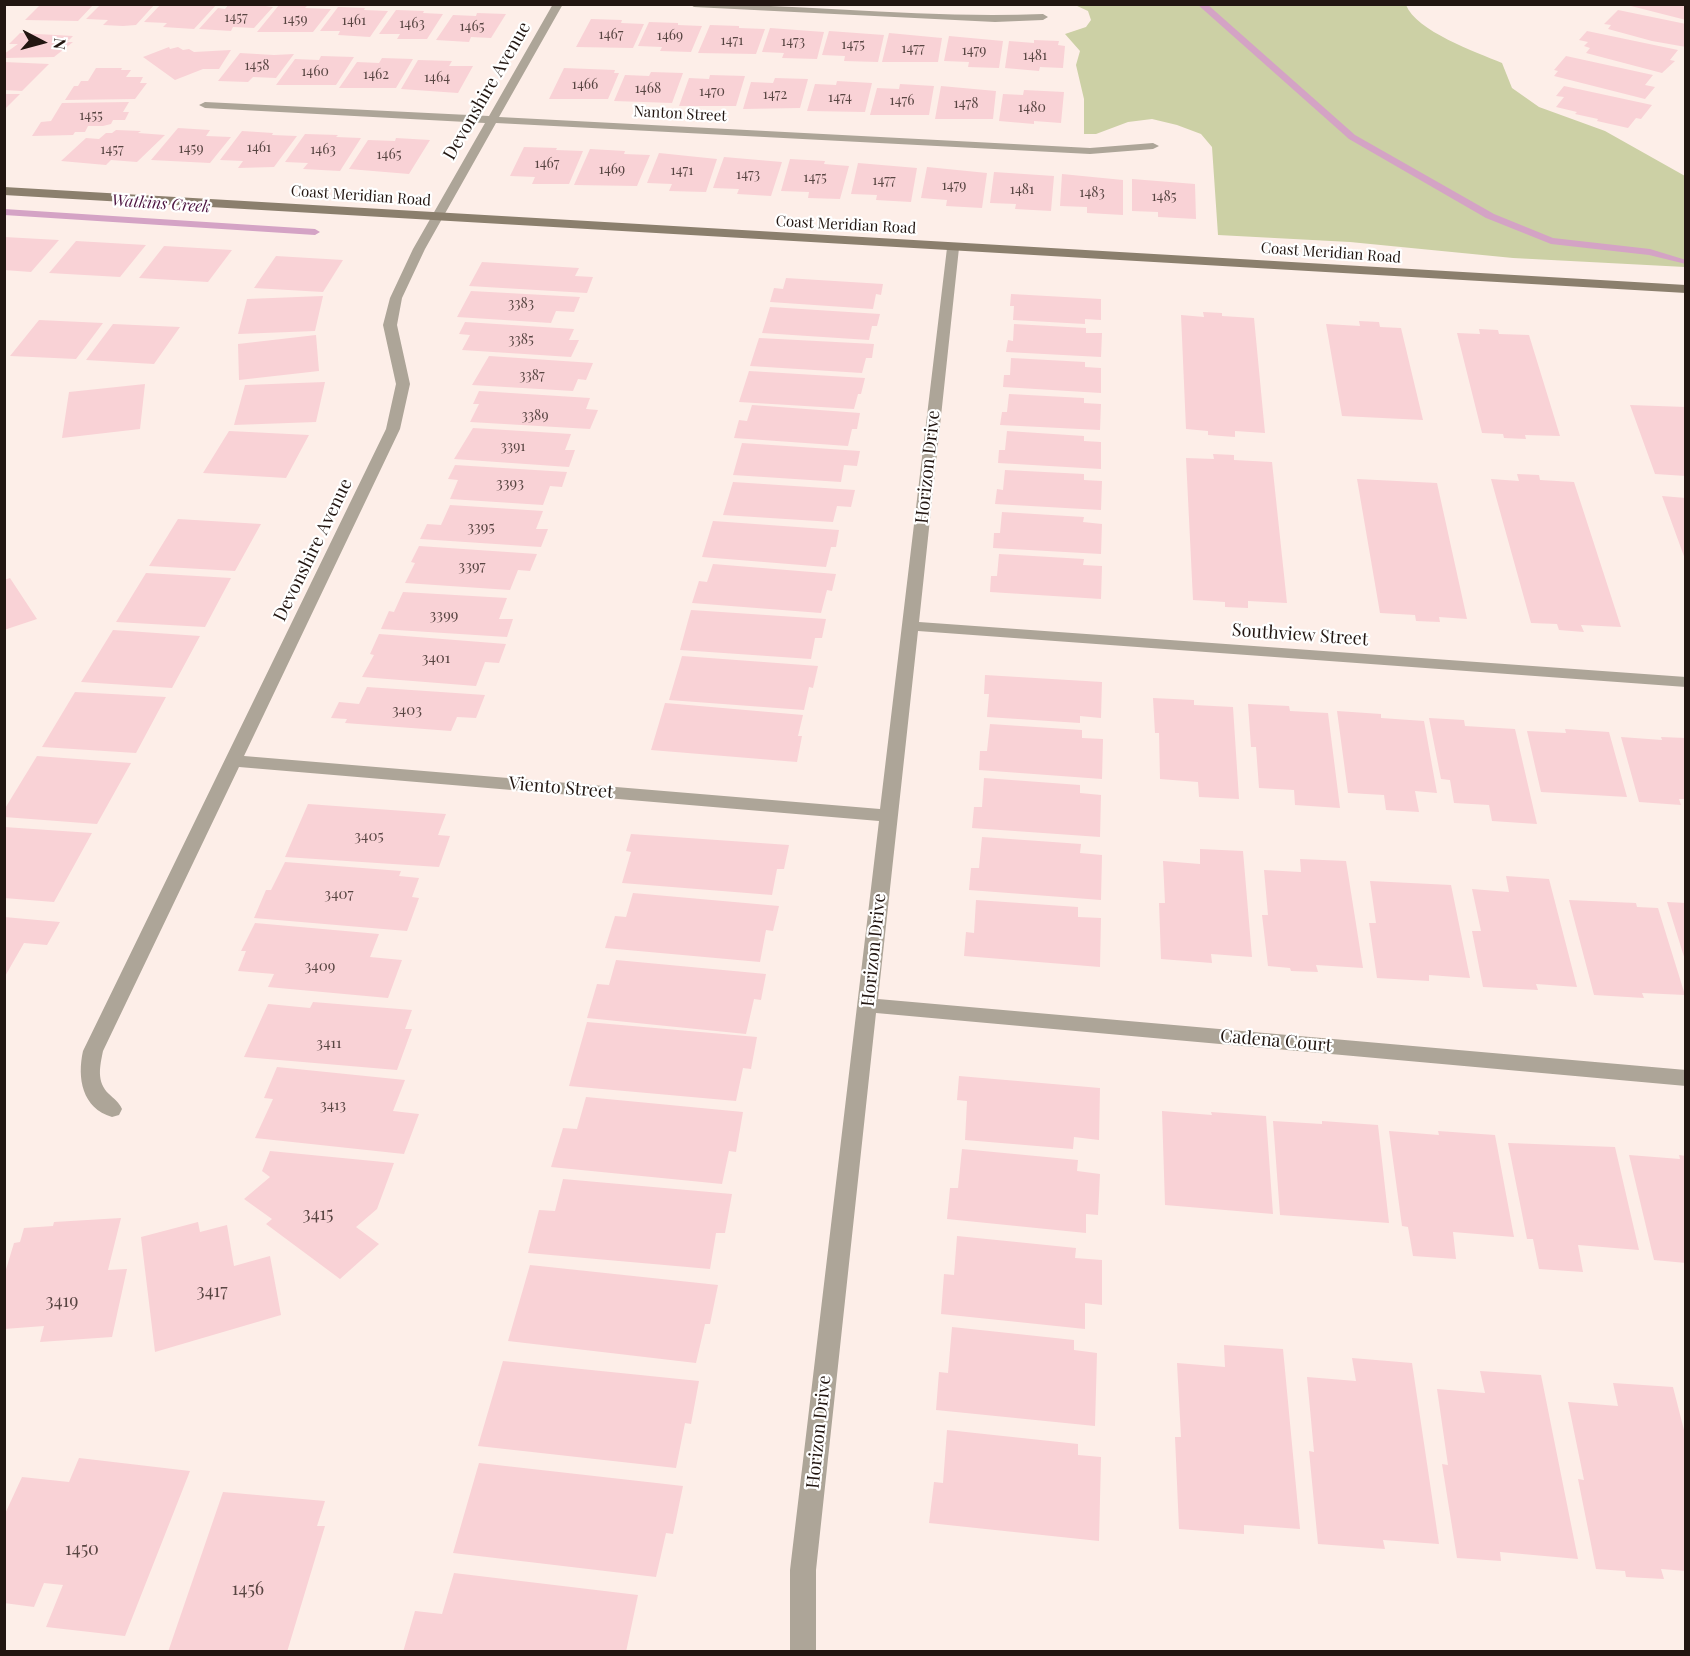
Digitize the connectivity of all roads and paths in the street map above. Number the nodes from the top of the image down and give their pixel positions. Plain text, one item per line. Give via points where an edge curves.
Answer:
1 (558, 4) edge
2 (694, 4) edge
3 (1043, 16) dead end
4 (205, 105) dead end
5 (493, 119) junction
6 (1153, 146) dead end
7 (4, 191) edge
8 (437, 217) junction
9 (953, 248) junction
10 (1686, 289) edge
11 (911, 626) junction
12 (1686, 682) edge
13 (233, 761) junction
14 (889, 816) junction
15 (867, 1005) junction
16 (1686, 1078) edge
17 (112, 1109) dead end
18 (803, 1652) edge

1 - 5 street, Devonshire Avenue
2 - 3 street via 995,19
4 - 5 street, Nanton Street
5 - 6 street, Nanton Street via 1090,151
5 - 8 street, Devonshire Avenue
7 - 8 main road, Coast Meridian Road
8 - 9 main road, Coast Meridian Road
8 - 13 street, Devonshire Avenue via 392,311 392,340 403,384 393,429
9 - 10 main road, Coast Meridian Road
9 - 11 street, Horizon Drive
11 - 12 street, Southview Street
11 - 14 street, Horizon Drive
13 - 14 street, Viento Street
13 - 17 street, Devonshire Avenue via 93,1051 88,1077 91,1088
14 - 15 street, Horizon Drive
15 - 16 street, Cadena Court
15 - 18 street, Horizon Drive via 803,1570

